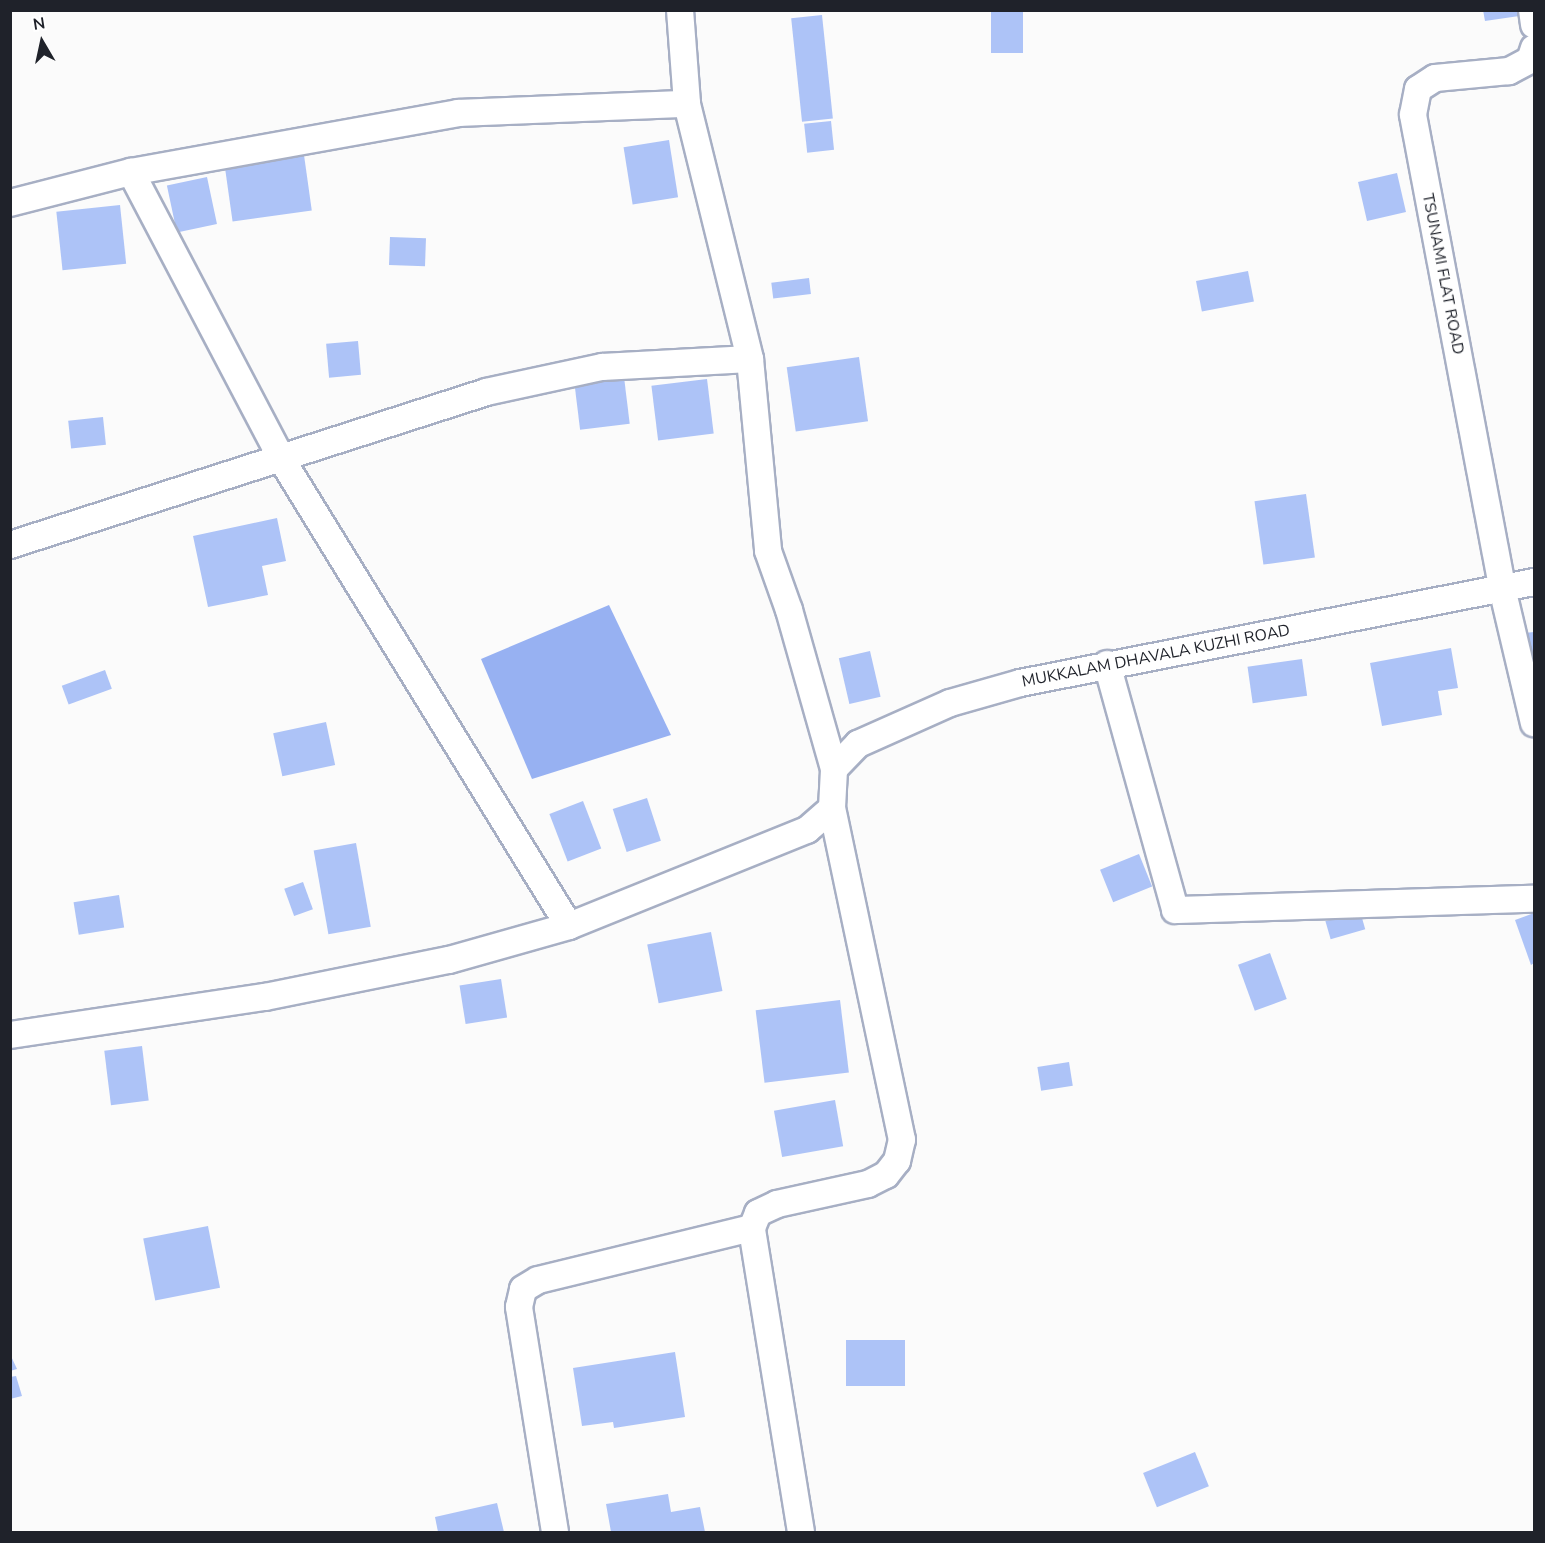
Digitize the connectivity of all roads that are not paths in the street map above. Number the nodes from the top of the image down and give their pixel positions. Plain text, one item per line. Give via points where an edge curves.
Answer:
1 (681, 10) edge
2 (1532, 10) edge
3 (1534, 25) edge
4 (1534, 48) edge
5 (687, 104) junction
6 (131, 172) junction
7 (10, 203) edge
8 (750, 359) junction
9 (282, 460) junction
10 (10, 545) edge
11 (1534, 582) edge
12 (1502, 588) junction
13 (1107, 664) junction
14 (1534, 723) edge
15 (834, 769) junction
16 (832, 808) junction
17 (1534, 899) edge
18 (569, 926) junction
19 (10, 1035) edge
20 (752, 1228) junction
21 (555, 1533) edge
22 (801, 1533) edge

1 - 5 street
2 - 3 street
4 - 12 street, TSUNAMI FLAT ROAD via 1530,60 1509,71 1435,78 1418,89 1413,116
5 - 6 street via 458,113
5 - 8 street
6 - 7 street
6 - 9 street
8 - 9 street via 590,369 486,392
8 - 15 street via 768,550
9 - 10 street
9 - 18 street
11 - 12 street, MUKKALAM DHAVALA KUZHI ROAD
12 - 13 street, MUKKALAM DHAVALA KUZHI ROAD
12 - 14 street, TSUNAMI FLAT ROAD
13 - 15 street, MUKKALAM DHAVALA KUZHI ROAD via 951,703 858,744
13 - 17 street via 1175,910
15 - 16 street
16 - 18 street via 807,830
16 - 20 street via 902,1140 897,1161 886,1175 868,1184 777,1204 758,1213
18 - 19 street via 449,960 266,997
20 - 21 street via 538,1280 523,1289 519,1306
20 - 22 street

